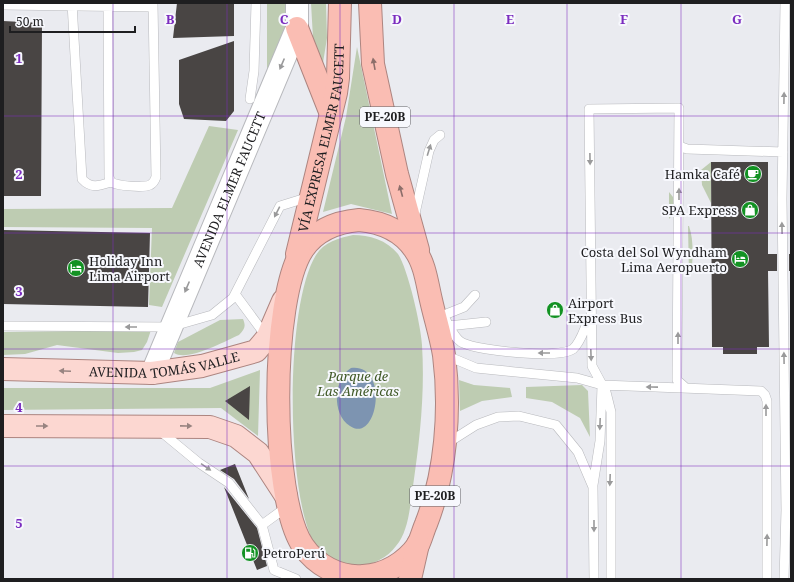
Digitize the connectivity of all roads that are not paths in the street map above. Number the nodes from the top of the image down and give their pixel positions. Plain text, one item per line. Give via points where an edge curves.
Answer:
1 (256, 3) edge
2 (297, 3) edge
3 (340, 3) edge
4 (370, 3) edge
5 (785, 3) edge
6 (6, 4) edge
7 (39, 4) edge
8 (72, 4) edge
9 (153, 5) edge
10 (108, 6) junction
11 (297, 28) junction
12 (250, 99) dead end
13 (331, 114) junction
14 (440, 135) dead end
15 (679, 146) junction
16 (783, 152) junction
17 (111, 182) junction
18 (311, 196) junction
19 (411, 229) junction
20 (421, 259) junction
21 (290, 281) junction
22 (427, 284) junction
23 (235, 294) junction
24 (475, 295) dead end
25 (444, 315) junction
26 (590, 316) junction
27 (486, 322) dead end
28 (3, 326) edge
29 (448, 326) junction
30 (170, 327) junction
31 (267, 338) junction
32 (444, 354) junction
33 (3, 369) edge
34 (152, 373) junction
35 (602, 385) junction
36 (686, 388) junction
37 (3, 426) edge
38 (154, 426) junction
39 (443, 446) junction
40 (593, 487) junction
41 (288, 500) junction
42 (262, 525) junction
43 (419, 543) junction
44 (332, 574) edge
45 (296, 579) edge
46 (410, 579) edge
47 (594, 579) edge
48 (611, 579) edge
49 (767, 579) edge
50 (784, 579) edge

1 - 12 lane via 254,71
2 - 11 main road, AVENIDA ELMER FAUCETT
3 - 13 highway, VÍA EXPRESA ELMER FAUCETT / PE-20B via 338,78
19 -> 4 highway, PE-20B via 373,64
16 -> 5 lane
6 - 7 lane
7 - 8 lane
8 - 10 lane
8 - 17 lane via 82,179 87,184 98,187
9 - 10 lane
9 - 17 lane via 156,177 149,185 117,185
10 - 17 lane
11 - 13 highway
11 -> 30 main road, AVENIDA ELMER FAUCETT
13 - 18 highway, VÍA EXPRESA ELMER FAUCETT / PE-20B
19 -> 14 lane via 429,151 434,140
15 - 16 lane via 687,149
15 -> 26 lane via 679,108 589,109
36 -> 15 lane via 677,380
50 -> 16 lane via 786,494
18 - 21 highway, VÍA EXPRESA ELMER FAUCETT / PE-20B
18 -> 23 lane via 280,206
19 - 20 highway, PE-20B
20 - 21 highway, PE-20B via 406,238 384,225 372,221 346,221 334,224 312,238 304,248
20 - 22 highway, PE-20B
21 - 31 main road, AVENIDA TOMÁS VALLE
21 - 41 highway, PE-20B via 278,367 278,428
22 - 25 lane via 441,303
22 - 32 highway, PE-20B
23 - 30 lane via 212,315
23 - 31 lane
24 - 25 lane via 464,307
25 - 29 lane
26 -> 29 lane via 578,344 572,350 563,353 519,353 479,348 462,343
26 -> 35 lane via 592,366
27 - 29 lane
30 -> 28 lane
30 - 34 main road, AVENIDA ELMER FAUCETT
31 - 34 main road, AVENIDA TOMÁS VALLE via 256,351 230,360
32 - 35 lane via 476,368 577,378
32 - 39 highway, PE-20B via 446,400
34 -> 33 main road, AVENIDA TOMÁS VALLE
36 -> 35 lane
35 -> 40 lane via 600,441
35 -> 48 lane via 611,412
49 -> 36 lane via 765,395 757,389
37 -> 38 main road
38 -> 41 main road via 210,427 236,436 258,454
38 -> 42 lane via 199,463 230,483
39 - 40 lane via 476,425 498,417 519,416 556,425 578,452
39 - 43 highway, PE-20B via 431,512
40 -> 47 lane
41 - 42 lane
41 - 44 highway, PE-20B via 294,528 302,545
42 - 45 lane via 274,570
43 - 44 highway, PE-20B via 399,564 379,574
43 - 46 highway, PE-20B

